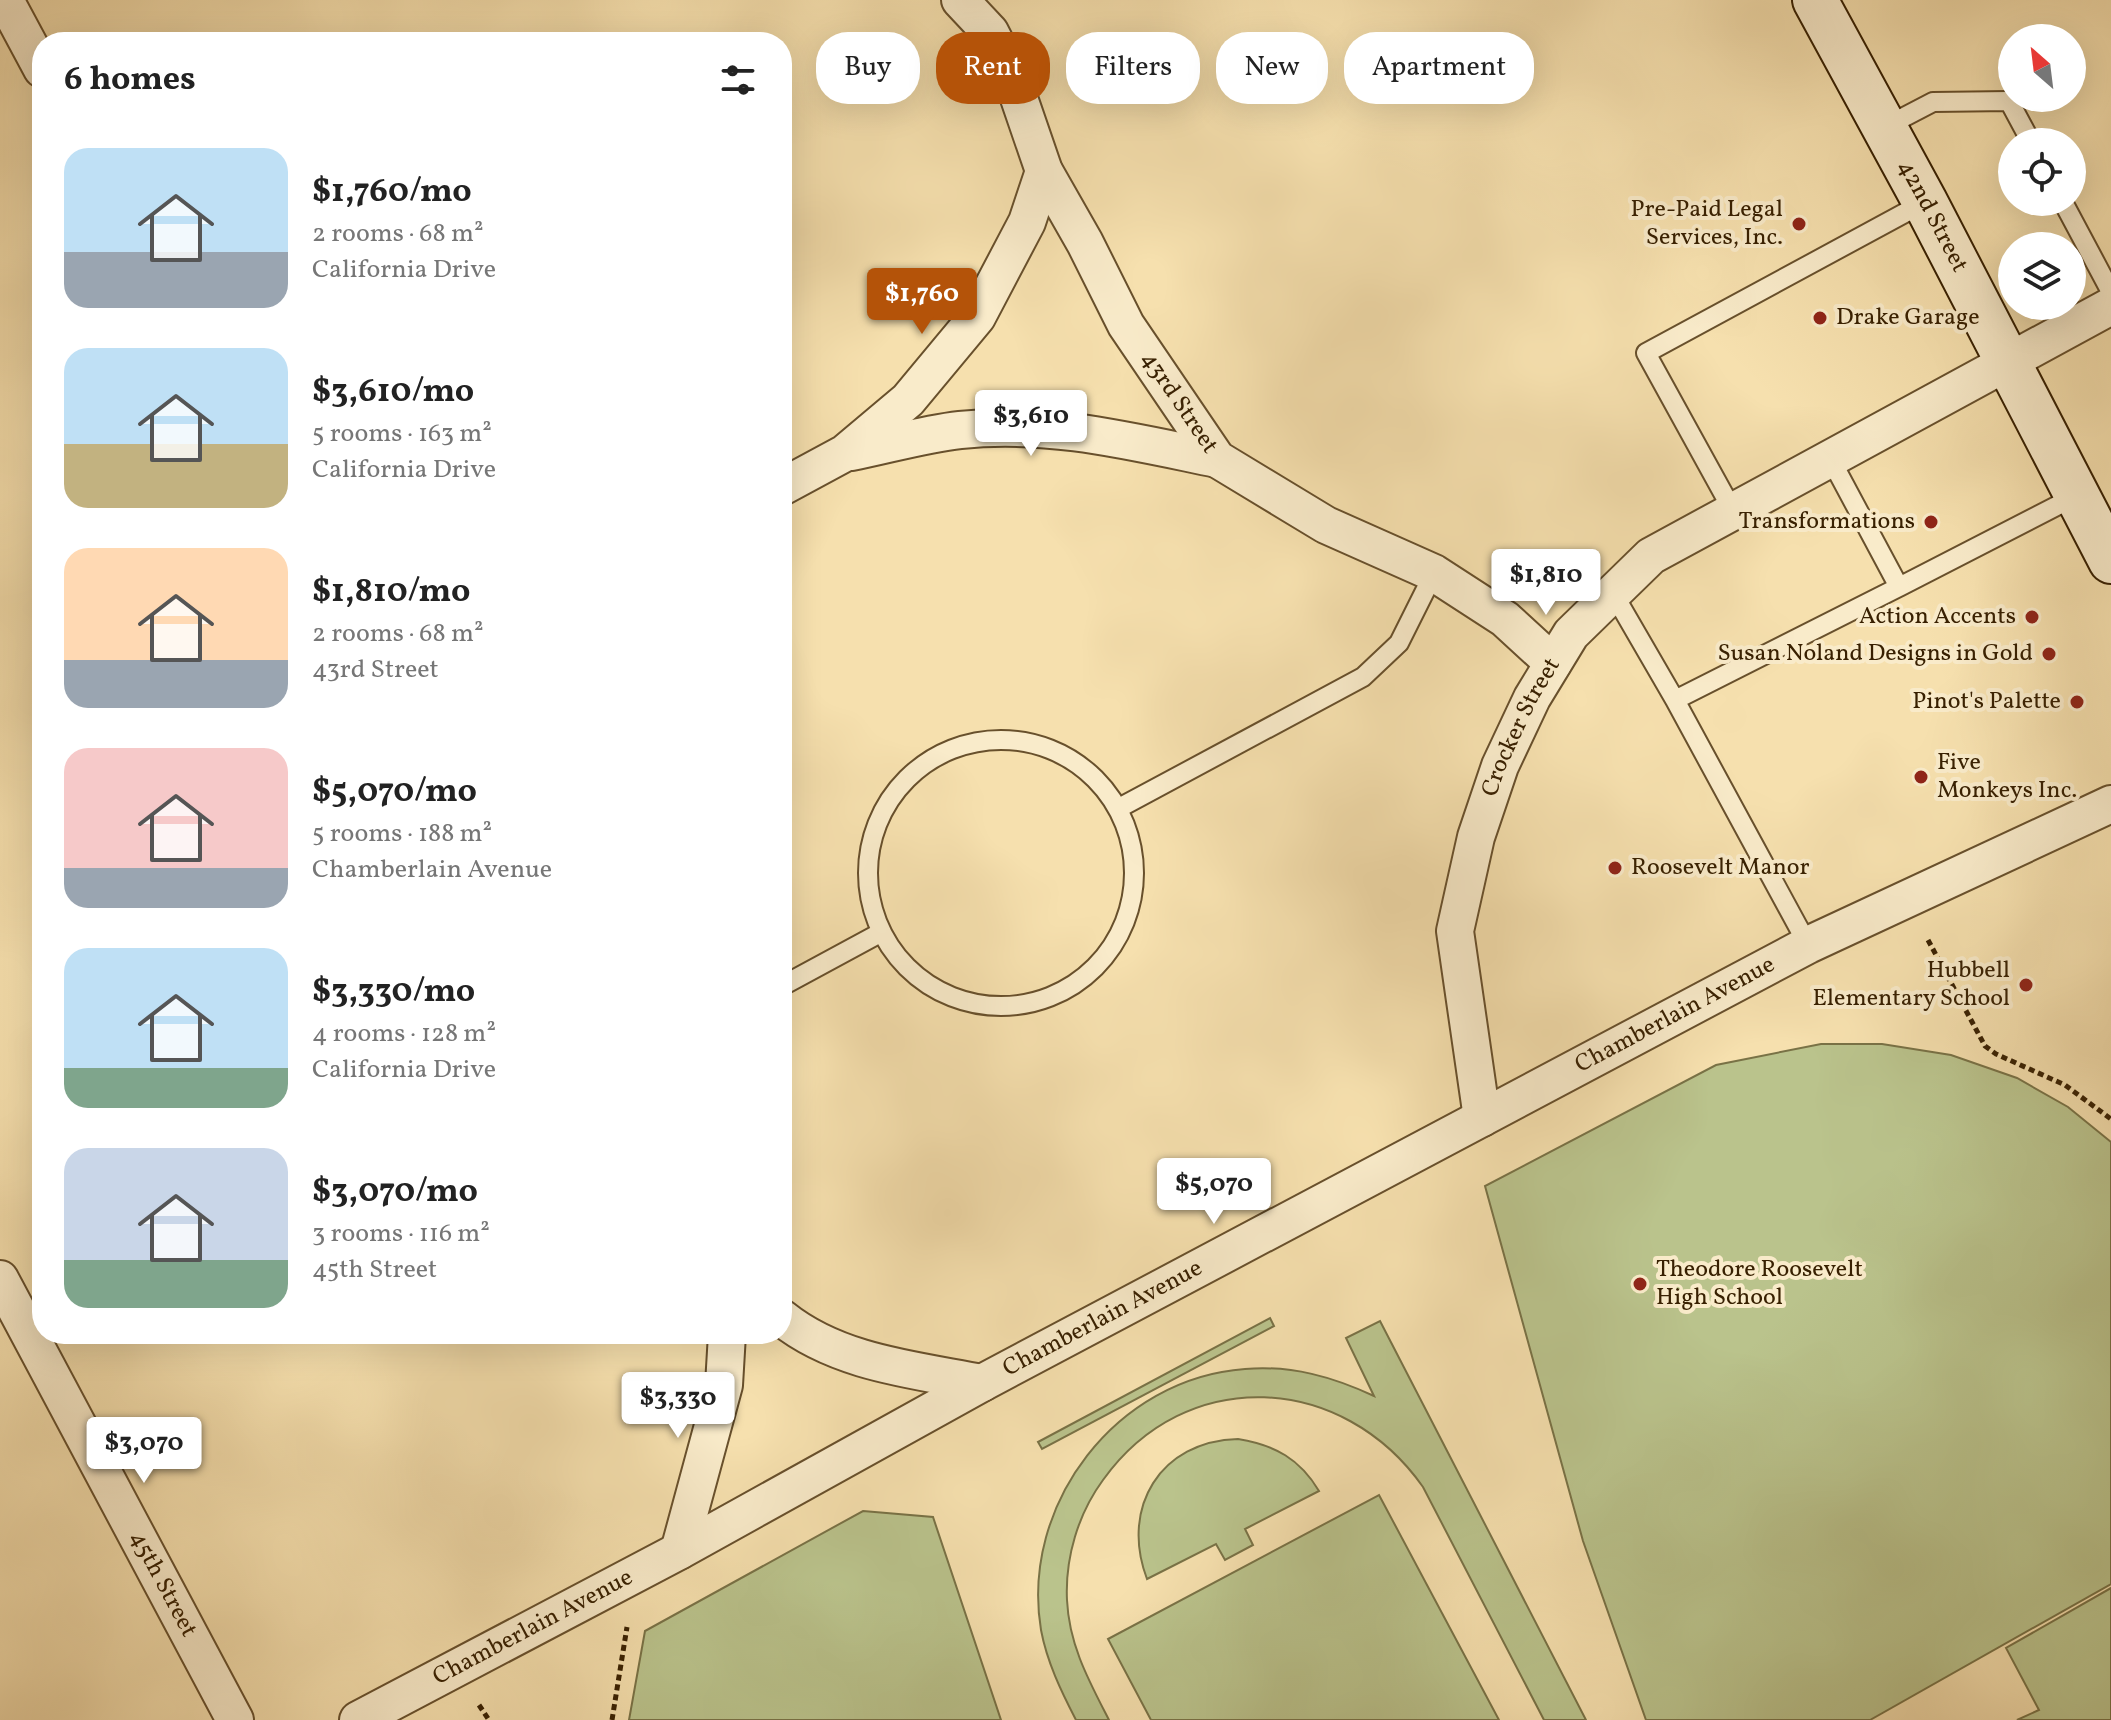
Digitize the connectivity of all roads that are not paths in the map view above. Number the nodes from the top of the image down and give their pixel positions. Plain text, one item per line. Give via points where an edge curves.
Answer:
1 (5, 0) edge
2 (960, 0) edge
3 (1815, 0) edge
4 (32, 50) edge
5 (1885, 127) junction
6 (2023, 128) edge
7 (1044, 171) junction
8 (1925, 202) junction
9 (2070, 216) edge
10 (2111, 292) edge
11 (2111, 306) edge
12 (2008, 361) junction
13 (845, 453) junction
14 (1830, 458) junction
15 (1217, 459) junction
16 (792, 482) edge
17 (2076, 496) junction
18 (1733, 511) junction
19 (2108, 547) edge
20 (1434, 573) junction
21 (1899, 587) junction
22 (1613, 593) junction
23 (1553, 663) junction
24 (1675, 700) junction
25 (2109, 805) edge
26 (1119, 808) junction
27 (880, 933) junction
28 (1808, 945) junction
29 (792, 981) edge
30 (1482, 1118) junction
31 (0, 1279) edge
32 (792, 1326) edge
33 (32, 1339) edge
34 (35, 1344) edge
35 (726, 1344) edge
36 (982, 1383) junction
37 (679, 1551) junction
38 (235, 1720) edge
39 (358, 1720) edge

1 - 4 street
2 - 7 street, 43rd Street via 990,32 1009,69
3 - 5 street, 42nd Street
5 - 6 lane via 1933,102 2009,101
5 - 8 street, 42nd Street
7 - 13 street via 1027,222 977,317 908,400
7 - 15 street, 43rd Street via 1126,325
8 - 12 street, 42nd Street
8 - 18 lane via 1646,353
9 - 10 lane
11 - 12 street, Crocker Street
12 - 14 street, Crocker Street
12 - 17 street, 42nd Street
13 - 15 street via 958,430 1017,428 1075,431
13 - 16 street
14 - 18 street, Crocker Street
14 - 21 lane
15 - 20 street, 43rd Street via 1326,525
17 - 19 street, 42nd Street
17 - 21 lane
18 - 22 street, Crocker Street via 1651,556
20 - 23 street, 43rd Street via 1505,619
20 - 26 lane via 1399,643 1363,677
21 - 24 lane
22 - 23 street, Crocker Street via 1571,634
22 - 24 lane
23 - 30 street, Crocker Street via 1500,766 1476,837 1455,931
24 - 28 lane
25 - 28 street, Chamberlain Avenue
26 - 27 lane via 1090,773 1057,752 1019,740 979,741 941,753 907,778 882,812 866,868
26 - 27 lane via 1131,840 1131,906 1115,944 1088,975 1051,998 1009,1007 965,1003 924,984 891,952
27 - 29 lane
28 - 30 street, Chamberlain Avenue
30 - 36 street, Chamberlain Avenue
31 - 33 street, 45th Street
32 - 36 street via 843,1352
34 - 38 street, 45th Street
35 - 37 street via 724,1385
36 - 37 street, Chamberlain Avenue
37 - 39 street, Chamberlain Avenue

